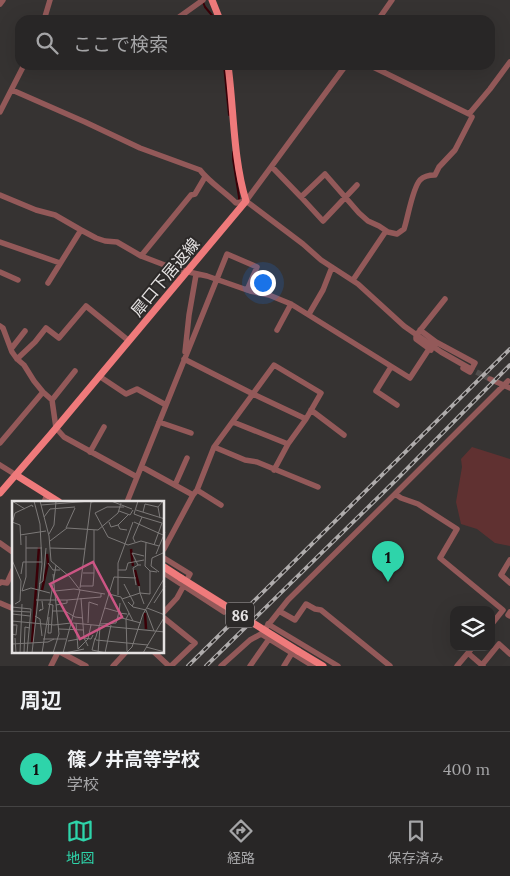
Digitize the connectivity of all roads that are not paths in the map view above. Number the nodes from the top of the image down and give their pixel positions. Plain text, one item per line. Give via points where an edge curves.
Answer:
1 (3, 0) edge
2 (50, 0) edge
3 (203, 0) edge
4 (212, 0) edge
5 (392, 0) edge
6 (0, 4) edge
7 (46, 15) edge
8 (182, 15) edge
9 (218, 15) edge
10 (382, 15) edge
11 (510, 62) edge
12 (22, 70) edge
13 (229, 70) edge
14 (342, 70) edge
15 (379, 70) edge
16 (12, 90) junction
17 (2, 103) edge
18 (0, 112) edge
19 (472, 117) dead end
20 (272, 167) junction
21 (205, 177) junction
22 (357, 185) dead end
23 (0, 195) edge
24 (302, 197) junction
25 (345, 197) junction
26 (246, 201) junction
27 (81, 230) junction
28 (386, 231) junction
29 (0, 242) edge
30 (141, 256) junction
31 (60, 263) junction
32 (332, 268) junction
33 (0, 272) edge
34 (186, 272) junction
35 (196, 275) junction
36 (18, 280) dead end
37 (216, 280) junction
38 (353, 280) junction
39 (48, 284) dead end
40 (247, 290) junction
41 (445, 299) dead end
42 (291, 304) junction
43 (309, 314) junction
44 (1, 330) edge
45 (277, 330) dead end
46 (25, 331) dead end
47 (418, 332) junction
48 (129, 341) junction
49 (11, 349) junction
50 (430, 349) junction
51 (17, 359) junction
52 (184, 359) junction
53 (391, 367) junction
54 (469, 368) tunnel mouth
55 (75, 370) dead end
56 (99, 376) junction
57 (490, 379) tunnel mouth
58 (509, 385) edge
59 (43, 392) junction
60 (252, 394) junction
61 (52, 400) junction
62 (166, 405) junction
63 (397, 405) dead end
64 (312, 410) junction
65 (306, 418) junction
66 (160, 422) junction
67 (233, 422) junction
68 (104, 426) dead end
69 (56, 428) junction
70 (191, 434) dead end
71 (344, 435) dead end
72 (0, 443) edge
73 (288, 444) junction
74 (214, 447) junction
75 (90, 452) junction
76 (187, 458) dead end
77 (0, 465) edge
78 (142, 467) junction
79 (274, 470) junction
80 (16, 475) junction
81 (137, 477) junction
82 (175, 485) junction
83 (318, 487) dead end
84 (195, 492) junction
85 (0, 493) edge
86 (396, 494) junction
87 (45, 499) edge
88 (127, 501) edge
89 (221, 505) dead end
90 (0, 543) edge
91 (165, 547) edge
92 (12, 552) edge
93 (165, 559) edge
94 (510, 560) edge
95 (165, 569) edge
96 (12, 572) edge
97 (165, 574) edge
98 (182, 582) junction
99 (0, 583) edge
100 (510, 583) edge
101 (0, 603) edge
102 (166, 604) edge
103 (12, 608) edge
104 (279, 610) junction
105 (224, 612) dead end
106 (510, 612) edge
107 (510, 616) edge
108 (165, 619) edge
109 (495, 620) edge
110 (268, 624) junction
111 (260, 634) junction
112 (269, 639) junction
113 (295, 652) junction
114 (468, 653) joint
115 (58, 654) edge
116 (63, 654) edge
117 (123, 654) edge
118 (156, 654) edge
119 (510, 654) edge
120 (51, 666) edge
121 (86, 666) edge
122 (113, 666) edge
123 (170, 666) edge
124 (221, 666) edge
125 (250, 666) edge
126 (284, 666) edge
127 (313, 666) edge
128 (322, 666) edge
129 (338, 666) edge
130 (390, 666) edge
131 (457, 666) edge
132 (482, 666) edge

1 - 6 street
2 - 7 street
3 - 8 street
4 - 9 main road
5 - 10 street
11 - 15 street via 468,114
12 - 16 street
13 - 26 main road via 241,185
14 - 20 street
16 - 17 street
16 - 21 street via 140,148 200,170
17 - 18 street
19 - 28 street via 454,150 435,174 420,180 404,230 397,234
20 - 24 street
20 - 26 street
21 - 26 street via 236,203
21 - 30 street via 195,194
22 - 25 street
23 - 27 street via 55,215
24 - 25 street via 325,174
24 - 25 street via 323,221
25 - 28 street via 368,221
26 - 32 street
26 - 34 main road, 犀口下居返線
27 - 30 street via 96,238 117,242
27 - 31 street
28 - 38 street
29 - 31 street
30 - 34 street
31 - 39 street
32 - 38 street
32 - 43 street
33 - 36 street
34 - 35 street
34 - 48 main road, 犀口下居返線
35 - 37 street
35 - 52 street
37 - 40 street
37 - 40 street via 227,254 257,267
37 - 52 street
38 - 47 street via 394,318
40 - 42 street
41 - 47 street
42 - 43 street
42 - 45 street
43 - 53 street
44 - 49 street
46 - 49 street
47 - 50 street via 416,339
47 - 50 street via 475,363 470,372
47 - 54 street via 441,352
48 - 51 street via 86,306 58,338 46,328
48 - 56 main road, 犀口下居返線
49 - 51 street
50 - 53 street via 410,378
51 - 59 street
52 - 60 street
52 - 62 street
53 - 63 street via 376,391
55 - 61 street via 68,375
56 - 62 street via 126,394 137,389
56 - 69 main road, 犀口下居返線
57 - 58 street
58 - 86 street, bridge via 502,387
59 - 61 street
59 - 72 street
60 - 64 street via 274,365 321,393
60 - 65 street
60 - 67 street
61 - 69 street
62 - 66 street
64 - 65 street
64 - 71 street
65 - 73 street
66 - 70 street
66 - 78 street
67 - 73 street
67 - 74 street
68 - 75 street
69 - 75 street via 64,437
69 - 80 main road, 犀口下居返線
73 - 79 street
74 - 79 street
74 - 84 street
75 - 81 street
76 - 82 street
77 - 80 street
78 - 81 street
78 - 82 street
79 - 83 street
80 - 85 main road, 犀口下居返線
80 - 87 main road
81 - 88 street
82 - 84 street
84 - 89 street
84 - 91 street
86 - 104 street
86 - 109 street via 457,529 440,558 503,610
90 - 92 street
93 - 98 street via 190,574
94 - 100 street via 501,575
95 - 98 main road, 86
96 - 99 street via 7,583
97 - 98 street
98 - 102 street via 176,598
98 - 105 street
98 - 113 main road, 86, bridge
101 - 103 street
104 - 110 street
104 - 130 street via 295,620 306,604 321,610
106 - 107 street
108 - 123 street via 195,643
110 - 111 street
110 - 129 street
111 - 112 street
111 - 124 street
112 - 113 street
112 - 125 street
113 - 126 street
113 - 127 street
113 - 128 main road, 86
114 - 131 street
114 - 132 street
115 - 120 street
116 - 121 street
117 - 122 street
118 - 123 street
119 - 132 street via 498,644

